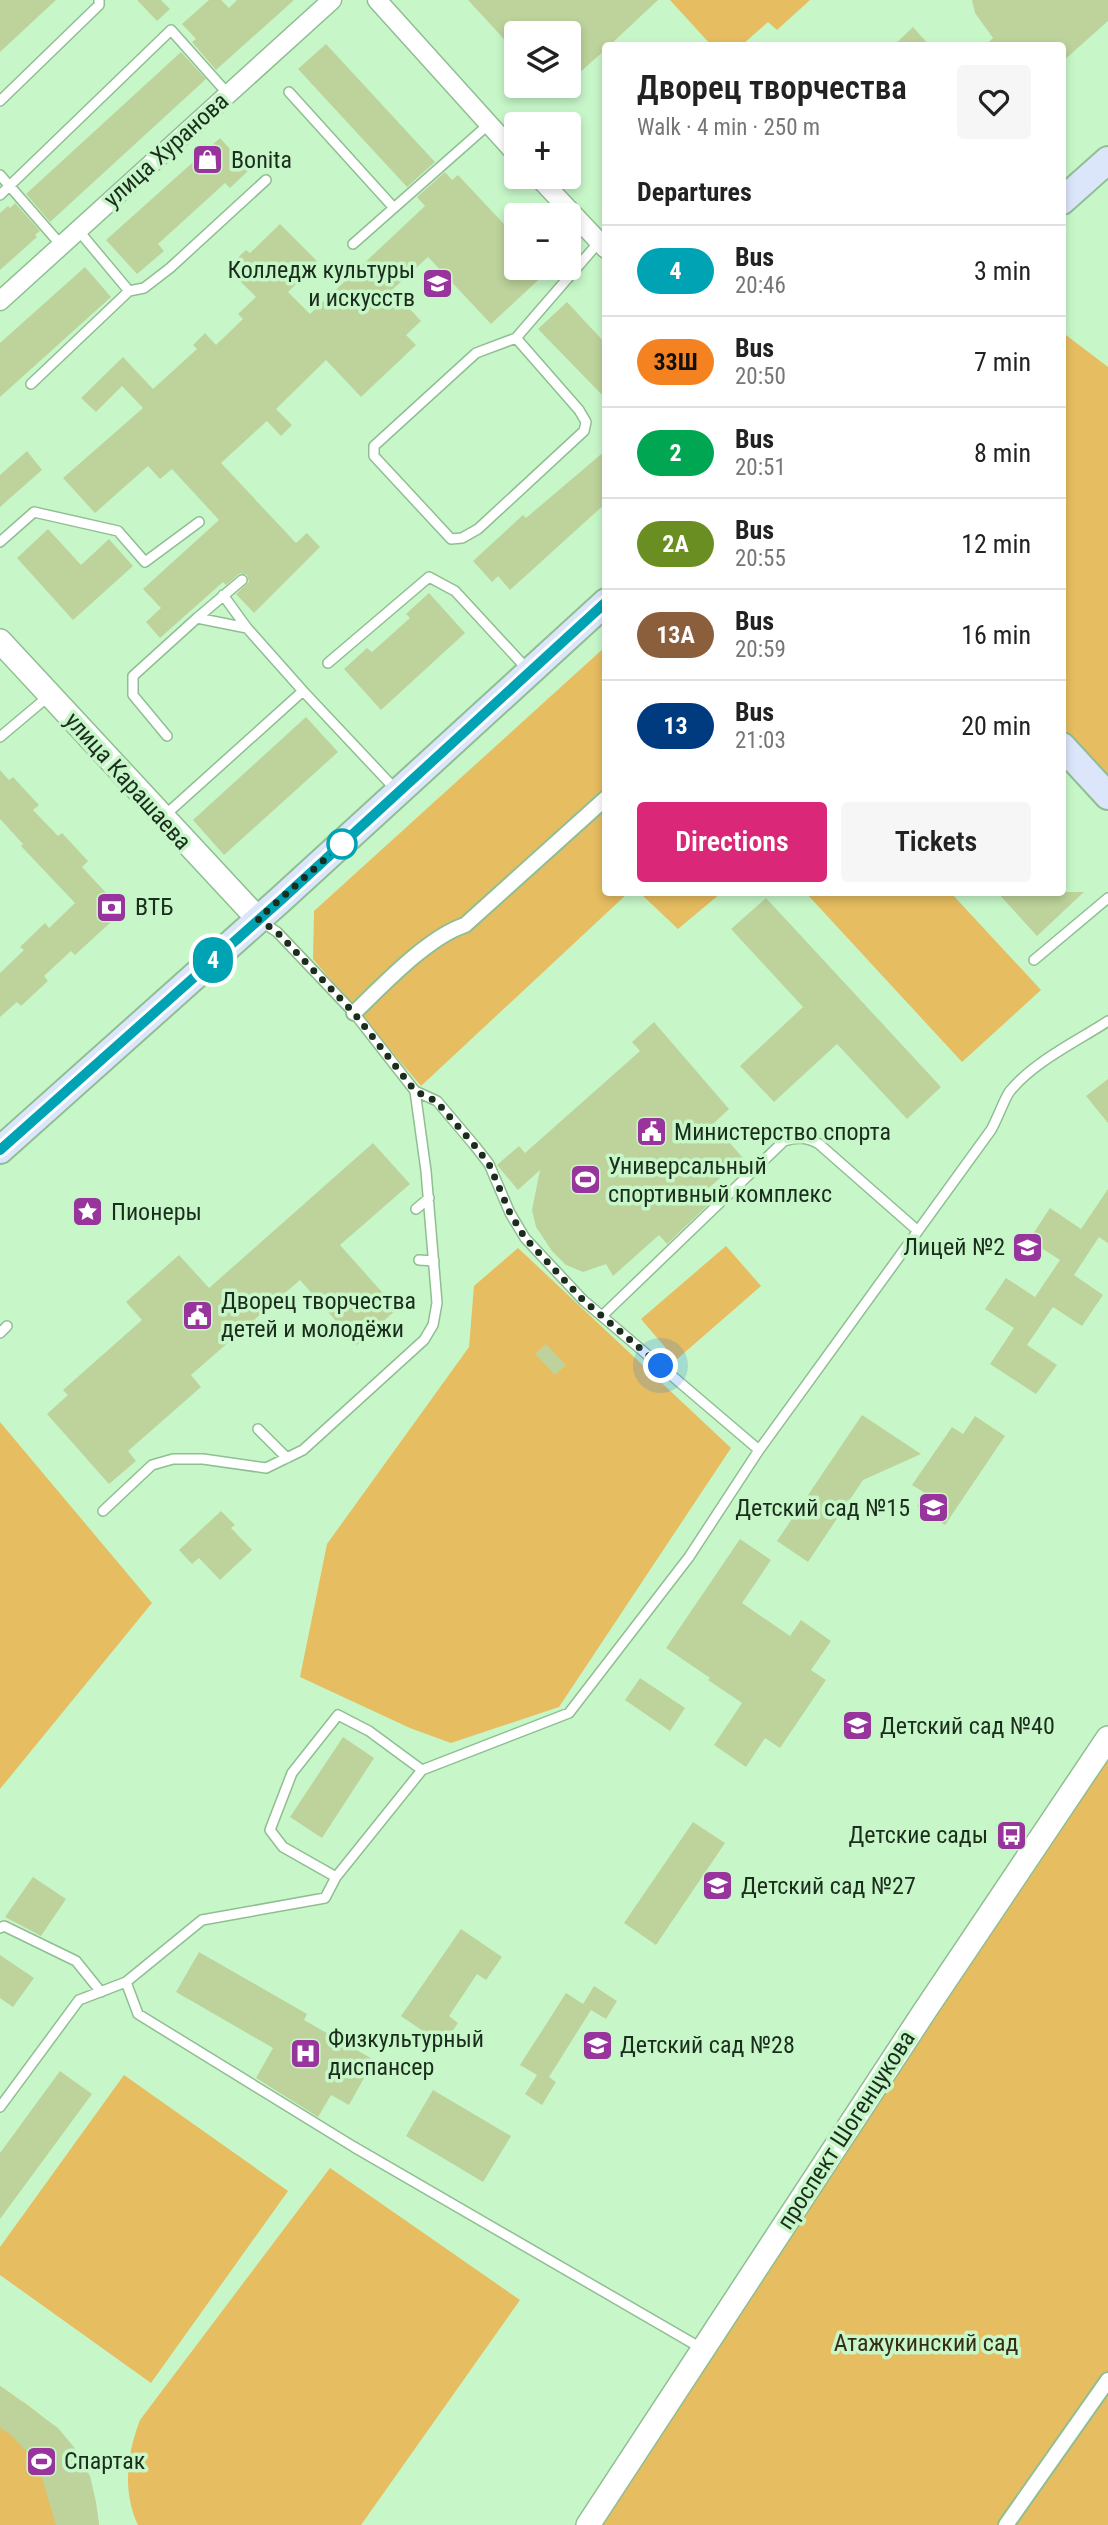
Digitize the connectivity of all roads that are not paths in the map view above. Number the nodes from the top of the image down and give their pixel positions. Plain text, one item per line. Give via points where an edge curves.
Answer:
1 (99, 0) edge
2 (332, 0) edge
3 (377, 0) edge
4 (289, 92) dead end
5 (228, 94) junction
6 (0, 101) edge
7 (489, 124) junction
8 (504, 141) edge
9 (1108, 160) edge
10 (0, 175) edge
11 (266, 180) dead end
12 (10, 186) junction
13 (549, 189) edge
14 (0, 195) edge
15 (1066, 197) edge
16 (394, 208) junction
17 (78, 230) junction
18 (353, 244) dead end
19 (61, 245) junction
20 (602, 246) edge
21 (129, 291) junction
22 (0, 301) edge
23 (516, 338) junction
24 (31, 384) dead end
25 (199, 522) dead end
26 (0, 542) edge
27 (242, 580) dead end
28 (223, 596) junction
29 (602, 606) edge
30 (197, 618) junction
31 (247, 628) junction
32 (0, 641) edge
33 (328, 663) dead end
34 (529, 671) junction
35 (303, 691) junction
36 (50, 695) junction
37 (167, 736) dead end
38 (0, 737) edge
39 (1066, 750) edge
40 (398, 793) junction
41 (1108, 796) edge
42 (602, 802) edge
43 (162, 818) junction
44 (1108, 898) edge
45 (258, 919) junction
46 (1034, 960) dead end
47 (354, 1013) junction
48 (1108, 1021) edge
49 (415, 1091) junction
50 (0, 1150) edge
51 (429, 1198) junction
52 (416, 1209) dead end
53 (918, 1231) junction
54 (419, 1260) dead end
55 (434, 1261) junction
56 (602, 1316) junction
57 (258, 1429) dead end
58 (759, 1450) junction
59 (287, 1458) junction
60 (103, 1511) dead end
61 (1108, 1738) edge
62 (422, 1770) junction
63 (336, 1877) junction
64 (0, 1928) edge
65 (126, 1982) junction
66 (101, 1992) junction
67 (0, 2107) edge
68 (702, 2349) junction
69 (1108, 2380) edge
70 (588, 2525) edge
71 (1006, 2525) edge

1 - 6 lane via 99,5
2 - 5 street, улица Хуранова
3 - 7 street
4 - 16 lane
5 - 12 lane via 171,30
5 - 17 street, улица Хуранова
7 - 8 street
7 - 16 lane
9 - 15 main road
10 - 12 lane
11 - 21 lane via 170,268 144,288
12 - 14 lane
12 - 19 lane
13 - 20 street
16 - 18 lane
17 - 19 street, улица Хуранова
17 - 21 lane
19 - 22 street, улица Хуранова
20 - 23 lane
21 - 24 lane
23 - 23 lane via 476,353 374,446 374,456 451,538 478,529 584,431 586,422 579,410
25 - 26 lane via 145,562 118,531 34,512
27 - 28 lane
28 - 30 lane
28 - 31 lane
29 - 34 main road
30 - 31 lane
30 - 37 lane via 133,676 133,695
31 - 35 lane
32 - 36 street, улица Карашаева
33 - 34 lane via 429,578 454,591
34 - 40 main road
35 - 40 lane
35 - 43 lane
36 - 38 lane
36 - 43 street, улица Карашаева
39 - 41 main road
40 - 45 main road
42 - 47 street via 465,925 446,931
43 - 45 street, улица Карашаева
44 - 46 lane
45 - 47 lane via 277,932
45 - 50 main road
47 - 49 lane
48 - 53 lane via 1034,1069 1008,1093 991,1130
49 - 51 lane
49 - 56 lane via 436,1101 475,1146 489,1164 525,1238
51 - 52 lane
51 - 55 lane
53 - 56 lane via 819,1144 794,1138 784,1141
53 - 58 lane
54 - 55 lane
55 - 59 lane via 436,1316 424,1340 303,1450
56 - 58 lane
57 - 59 lane
58 - 62 lane via 689,1557 569,1713
59 - 60 lane via 266,1468 203,1460 152,1465
61 - 68 street, проспект Шогенцукова
62 - 63 lane
62 - 63 lane via 369,1731 338,1715 292,1773 270,1830 283,1847
63 - 65 lane via 326,1898 202,1920
64 - 66 lane via 76,1961
65 - 66 lane
65 - 68 lane via 138,2014 212,2062
66 - 67 lane via 79,2000
68 - 70 street, проспект Шогенцукова
69 - 71 street

